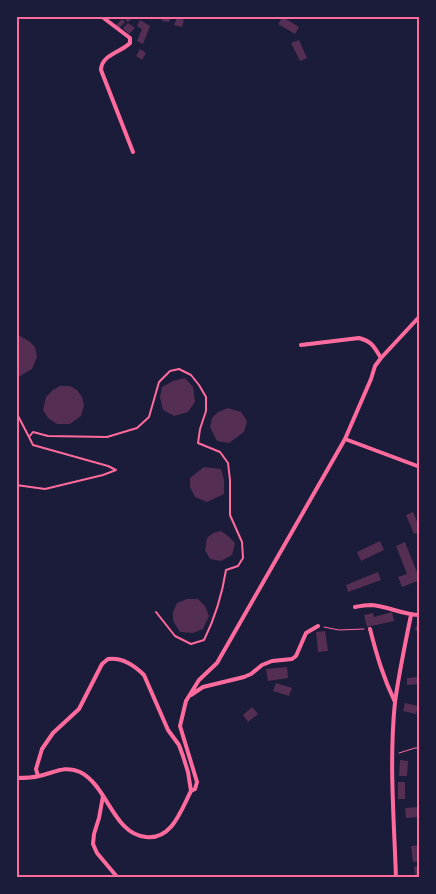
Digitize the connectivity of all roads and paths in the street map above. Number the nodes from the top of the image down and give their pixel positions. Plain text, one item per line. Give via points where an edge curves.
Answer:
1 (101, 16) edge
2 (133, 152) dead end
3 (420, 316) edge
4 (301, 345) dead end
5 (381, 358) junction
6 (16, 412) edge
7 (29, 437) junction
8 (345, 439) junction
9 (420, 467) edge
10 (16, 485) edge
11 (355, 607) dead end
12 (156, 612) dead end
13 (411, 615) junction
14 (420, 615) edge
15 (318, 626) joint
16 (370, 629) joint
17 (189, 696) junction
18 (395, 703) junction
19 (420, 748) edge
20 (392, 755) junction
21 (38, 776) junction
22 (16, 778) edge
23 (191, 791) junction
24 (103, 796) junction
25 (118, 878) edge
26 (396, 878) edge

1 - 2 street via 130,38 125,48 104,60 101,70
3 - 5 street
4 - 5 street via 360,338 368,340
5 - 8 street
6 - 7 lane
7 - 10 lane via 33,445 116,470 45,489
7 - 12 lane via 33,432 48,436 107,438 137,428 149,417 159,382 170,371 179,369 192,375 206,397 198,443 220,452 228,463 230,515 242,542 243,558 238,566 226,570 214,619 204,640 191,644 175,636
8 - 9 street
8 - 17 street via 217,663 199,680
11 - 13 street via 381,606
13 - 14 street
13 - 18 street
15 - 16 path via 339,630
15 - 17 street via 306,633 292,659 272,661 244,677 203,687
16 - 18 street via 378,662
17 - 23 street via 180,726 197,782
18 - 20 street
19 - 20 path
20 - 26 street
21 - 22 street
21 - 23 street via 36,769 42,749 53,733 79,709 102,664 108,658 115,658 144,675 168,730 179,745
21 - 24 street via 64,768 79,772 93,782
23 - 24 street via 167,831 149,838 131,832 120,822
24 - 25 street via 93,844

